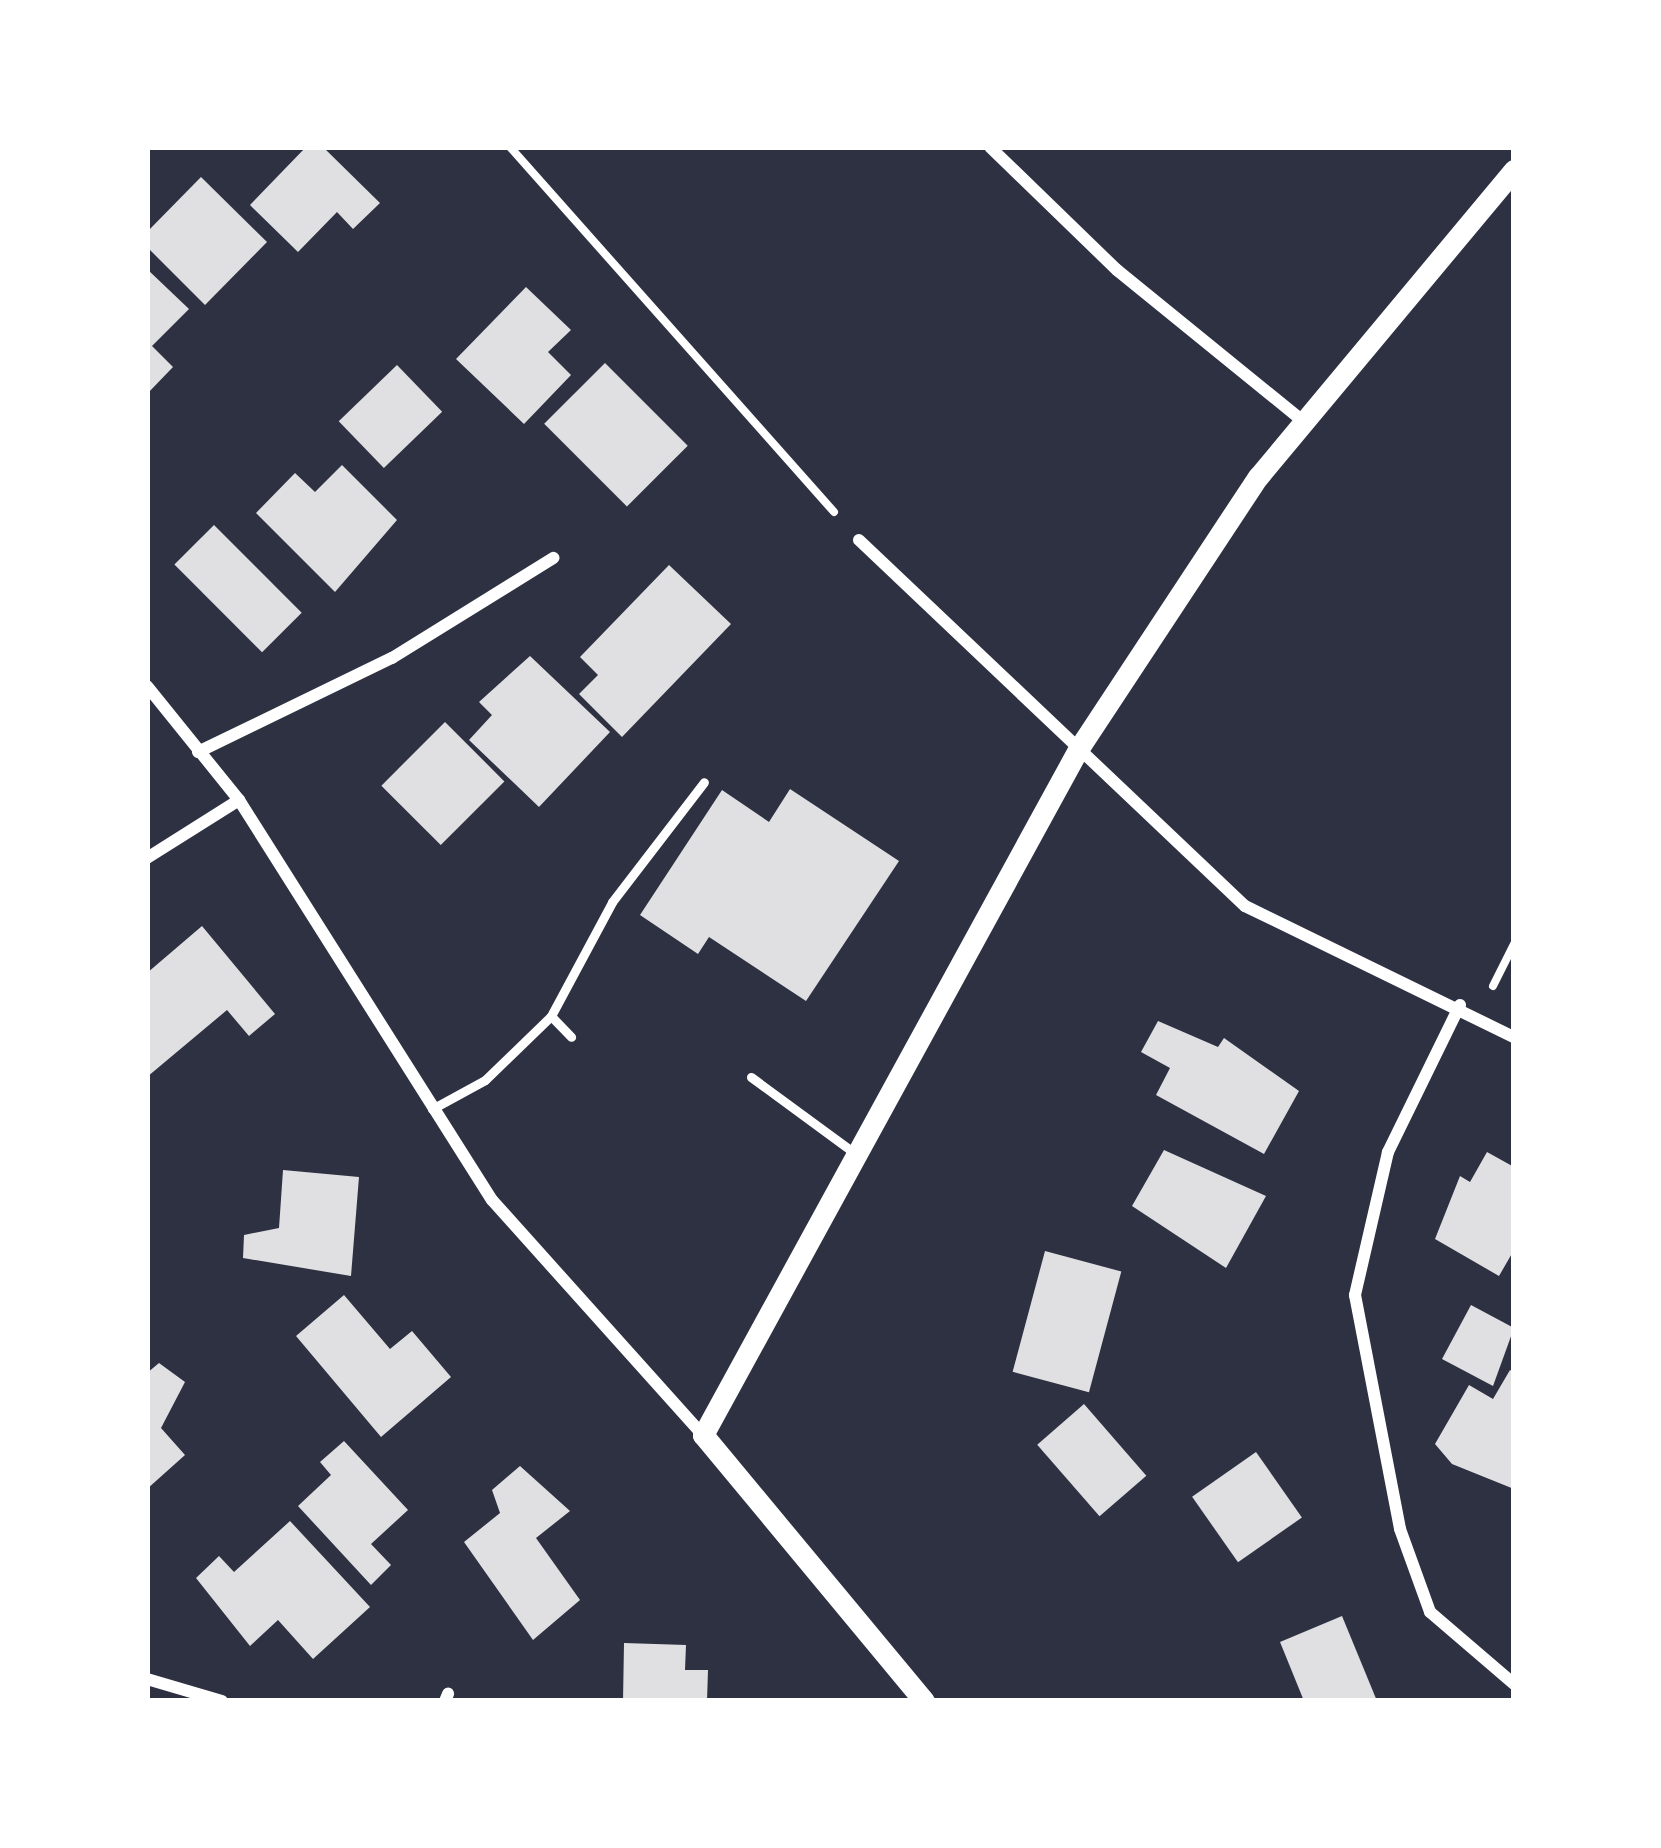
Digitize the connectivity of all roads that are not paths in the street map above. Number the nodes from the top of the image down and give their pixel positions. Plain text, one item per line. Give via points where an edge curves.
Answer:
1 (990, 147) edge
2 (1514, 170) edge
3 (1304, 422) junction
4 (859, 540) road end
5 (554, 558) dead end
6 (147, 686) edge
7 (1079, 748) junction
8 (198, 752) junction
9 (704, 782) dead end
10 (238, 800) junction
11 (147, 858) edge
12 (1460, 1005) junction
13 (551, 1016) junction
14 (571, 1037) dead end
15 (1514, 1037) edge
16 (751, 1077) dead end
17 (432, 1108) junction
18 (857, 1155) junction
19 (703, 1435) junction
20 (147, 1679) edge
21 (1514, 1684) edge
22 (222, 1701) edge
23 (924, 1701) edge

1 - 3 street via 1117,270
2 - 3 street
3 - 7 street
4 - 7 street
5 - 8 street via 392,658
6 - 8 street
7 - 12 street via 1245,905
7 - 18 street
8 - 10 street
9 - 13 lane via 612,902
10 - 11 street
10 - 17 street
12 - 15 street
12 - 21 street via 1388,1153 1355,1295 1400,1529 1430,1612
13 - 14 lane
13 - 17 lane via 485,1080
16 - 18 lane
17 - 19 street via 492,1200
18 - 19 street
19 - 23 street
20 - 22 street

